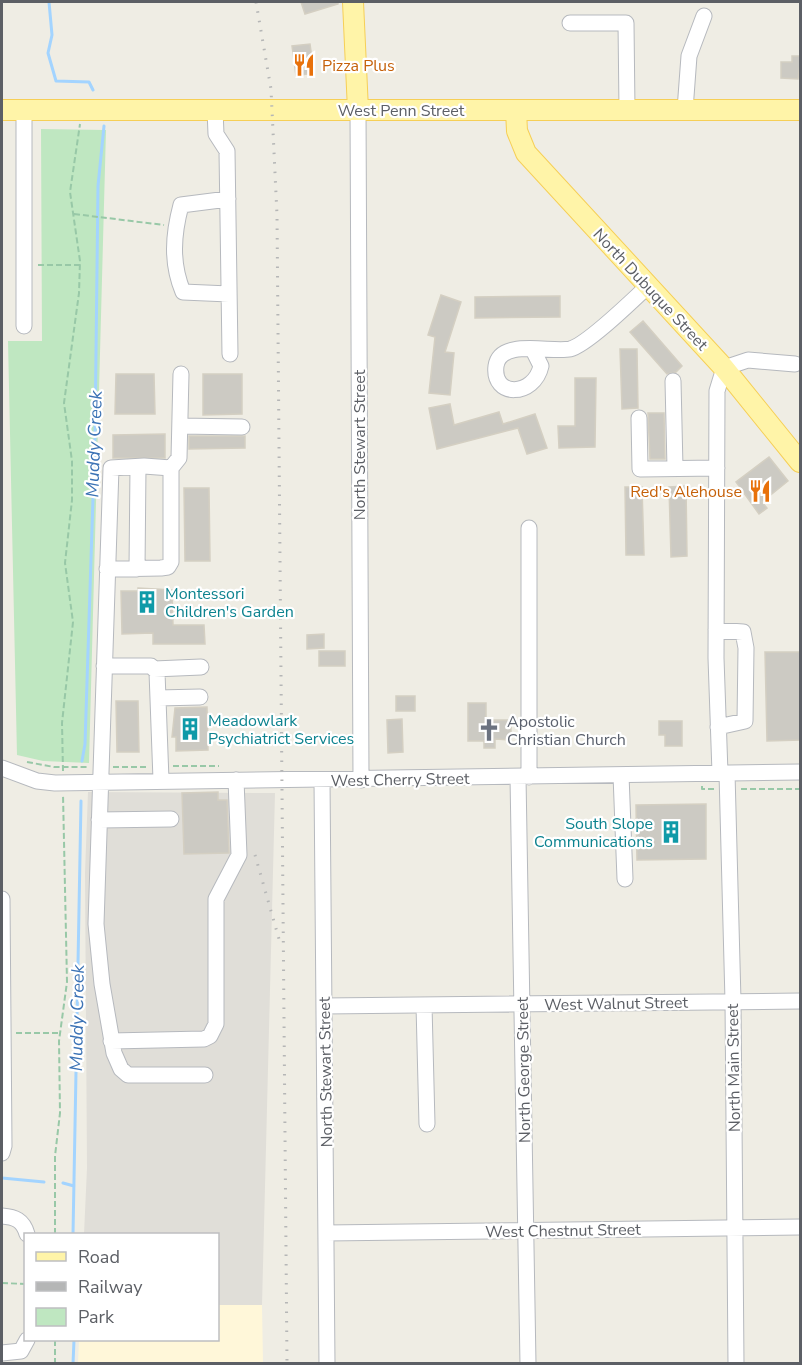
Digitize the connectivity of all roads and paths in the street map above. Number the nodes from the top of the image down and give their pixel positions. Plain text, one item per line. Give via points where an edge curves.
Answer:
1 (353, 2) edge
2 (704, 16) dead end
3 (570, 23) dead end
4 (2, 110) edge
5 (24, 110) junction
6 (215, 110) junction
7 (358, 110) junction
8 (516, 110) junction
9 (627, 110) junction
10 (686, 110) junction
11 (801, 110) edge
12 (228, 199) junction
13 (74, 214) dead end
14 (175, 226) junction
15 (24, 265) junction
16 (80, 265) dead end
17 (649, 285) junction
18 (229, 294) junction
19 (24, 326) dead end
20 (533, 350) dead end
21 (230, 354) dead end
22 (795, 364) dead end
23 (724, 368) junction
24 (181, 374) dead end
25 (673, 381) dead end
26 (639, 418) dead end
27 (180, 426) junction
28 (242, 427) dead end
29 (798, 455) edge
30 (138, 467) junction
31 (171, 468) junction
32 (675, 468) junction
33 (717, 468) junction
34 (529, 528) dead end
35 (107, 569) junction
36 (136, 569) junction
37 (716, 630) junction
38 (104, 666) junction
39 (201, 667) dead end
40 (154, 669) junction
41 (200, 697) dead end
42 (158, 698) junction
43 (718, 727) junction
44 (2, 768) edge
45 (801, 772) edge
46 (723, 773) junction
47 (621, 775) junction
48 (524, 777) junction
49 (161, 780) junction
50 (236, 780) junction
51 (322, 780) junction
52 (361, 780) junction
53 (100, 781) junction
54 (702, 789) dead end
55 (720, 789) dead end
56 (739, 789) dead end
57 (801, 789) edge
58 (171, 819) dead end
59 (99, 820) junction
60 (625, 879) dead end
61 (2, 899) edge
62 (801, 1000) edge
63 (733, 1001) junction
64 (522, 1004) junction
65 (424, 1005) junction
66 (324, 1006) junction
67 (60, 1033) dead end
68 (4, 1034) junction
69 (111, 1041) junction
70 (205, 1075) dead end
71 (427, 1124) dead end
72 (2, 1153) edge
73 (2, 1216) edge
74 (801, 1227) edge
75 (735, 1228) junction
76 (526, 1231) junction
77 (26, 1233) edge
78 (326, 1233) junction
79 (2, 1283) edge
80 (24, 1284) edge
81 (26, 1341) edge
82 (55, 1341) edge
83 (2, 1353) edge
84 (55, 1364) edge
85 (327, 1364) edge
86 (528, 1364) edge
87 (736, 1364) edge

1 - 7 main road
2 - 10 street via 689,56
3 - 9 street via 626,23
4 - 5 main road, West Penn Street
5 - 6 main road, West Penn Street
5 - 15 street
6 - 7 main road, West Penn Street
6 - 12 street via 216,134 227,151
7 - 8 main road, West Penn Street
7 - 52 street, North Stewart Street
8 - 9 main road, West Penn Street
8 - 17 main road, North Dubuque Street via 517,131 526,153
9 - 10 main road, West Penn Street
10 - 11 main road, West Penn Street
12 - 14 street via 180,205
12 - 18 street
13 - 14 path
14 - 18 street via 176,274 183,292
15 - 16 path
15 - 19 street
17 - 20 street via 572,349
17 - 23 main road, North Dubuque Street
18 - 21 street
22 - 23 street via 748,360
23 - 29 main road, North Dubuque Street
23 - 33 street, North Main Street via 717,391
24 - 27 street
25 - 32 street
26 - 32 street via 640,469
27 - 28 street
27 - 31 street via 179,458
30 - 31 street
30 - 35 street via 111,468
30 - 36 street
31 - 36 street via 171,562 168,567
32 - 33 street
33 - 37 street, North Main Street
34 - 48 street, North George Street
35 - 36 street
35 - 38 street
37 - 43 street, North Main Street
37 - 43 street via 743,632 746,648 745,721
38 - 40 street
38 - 53 street
39 - 40 street
40 - 42 street
41 - 42 street
42 - 49 street
43 - 46 street, North Main Street
44 - 53 street, West Cherry Street via 37,781
45 - 46 street, West Cherry Street
46 - 47 street, West Cherry Street
46 - 63 street, North Main Street
47 - 48 street, West Cherry Street
47 - 60 street
48 - 52 street, West Cherry Street
48 - 64 street, North George Street
49 - 50 street, West Cherry Street
49 - 53 street, West Cherry Street
50 - 51 street, West Cherry Street
50 - 69 street via 239,855 216,900 214,1031 204,1039
51 - 52 street, West Cherry Street
51 - 66 street, North Stewart Street
53 - 59 street
54 - 55 path
56 - 57 path
58 - 59 street
59 - 69 street via 96,924
61 - 68 street
62 - 63 street, West Walnut Street
63 - 64 street, West Walnut Street
63 - 75 street, North Main Street
64 - 65 street, West Walnut Street
64 - 76 street, North George Street
65 - 66 street, West Walnut Street
65 - 71 street
66 - 78 street, North Stewart Street
67 - 68 path
68 - 72 street
69 - 70 street via 121,1069 128,1075
73 - 77 street via 20,1221
74 - 75 street, West Chestnut Street
75 - 76 street, West Chestnut Street
75 - 87 street, North Main Street
76 - 78 street, West Chestnut Street
76 - 86 street, North George Street
78 - 85 street, North Stewart Street
79 - 80 path
81 - 83 street via 21,1351
82 - 84 path

